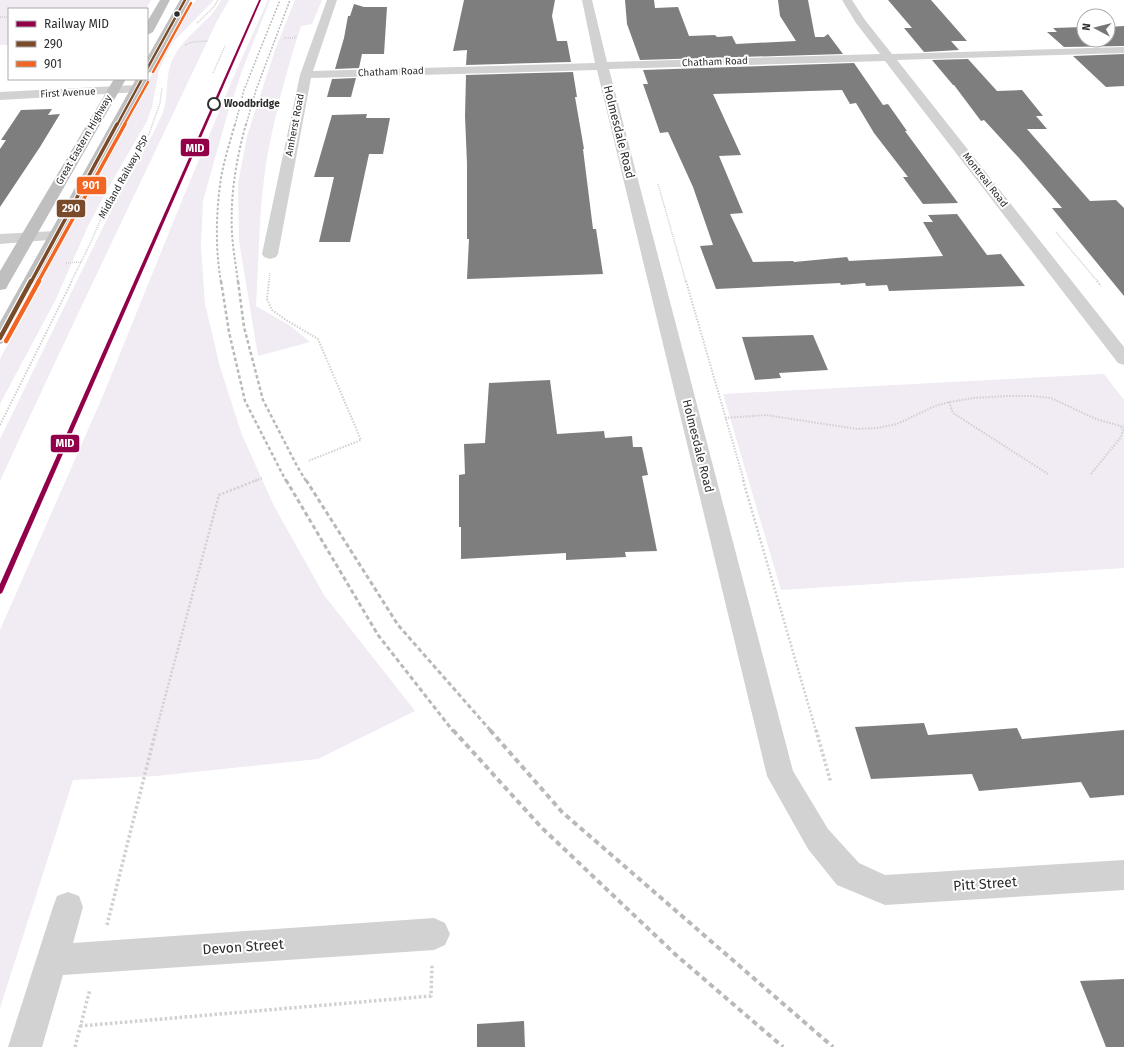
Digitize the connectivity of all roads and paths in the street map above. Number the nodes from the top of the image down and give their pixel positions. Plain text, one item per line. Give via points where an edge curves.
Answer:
1 (165, 0) edge
2 (185, 0) edge
3 (218, 0) edge
4 (332, 0) edge
5 (587, 0) edge
6 (847, 0) edge
7 (196, 24) dead end
8 (148, 30) edge
9 (297, 33) dead end
10 (284, 38) dead end
11 (208, 41) dead end
12 (225, 46) dead end
13 (1124, 50) edge
14 (182, 51) dead end
15 (888, 57) junction
16 (602, 65) junction
17 (148, 67) edge
18 (213, 73) dead end
19 (306, 75) junction
20 (117, 84) edge
21 (139, 84) edge
22 (162, 87) dead end
23 (0, 96) edge
24 (657, 180) dead end
25 (55, 236) junction
26 (27, 237) junction
27 (0, 239) edge
28 (270, 254) joint
29 (0, 285) edge
30 (0, 338) edge
31 (1124, 359) edge
32 (949, 402) junction
33 (725, 418) junction
34 (0, 425) edge
35 (1123, 427) edge
36 (308, 461) dead end
37 (1048, 474) dead end
38 (1091, 474) dead end
39 (262, 478) dead end
40 (831, 783) dead end
41 (848, 874) joint
42 (1124, 875) edge
43 (68, 908) dead end
44 (434, 934) joint
45 (99, 958) junction
46 (52, 960) junction
47 (80, 1026) junction
48 (25, 1047) edge
49 (75, 1047) edge

1 - 8 highway
2 - 17 highway
3 - 7 path
4 - 19 street, Amherst Road
5 - 16 street, Holmesdale Road
6 - 15 street, Montreal Road
9 - 10 path via 296,38
11 - 14 path via 189,43
12 - 18 path
13 - 15 street, Chatham Road
15 - 16 street, Chatham Road
15 - 31 street, Montreal Road
16 - 19 street, Chatham Road
16 - 41 street, Holmesdale Road via 781,776 818,838
19 - 28 street, Amherst Road
20 - 21 street, First Avenue
20 - 23 street, First Avenue
20 - 26 highway, Great Eastern Highway
21 - 25 highway, Great Eastern Highway
22 - 34 path, Midland Railway PSP via 162,99 156,119 107,206 90,246
24 - 33 path
25 - 26 street
25 - 30 highway, Great Eastern Highway
26 - 27 street
26 - 29 highway, Great Eastern Highway
28 - 36 path via 267,299 269,307 276,314 318,339 361,440
32 - 33 path via 897,424 869,429 766,415
32 - 35 path via 1008,396 1047,398 1057,400 1098,421
32 - 37 path via 954,413
33 - 40 path
35 - 38 path via 1121,437
39 - 45 path via 219,495 158,722
41 - 42 street, Pitt Street via 885,890
43 - 46 street
44 - 45 street, Devon Street
44 - 47 path via 431,996
45 - 46 street, Devon Street
45 - 47 path
46 - 48 street
47 - 49 path

